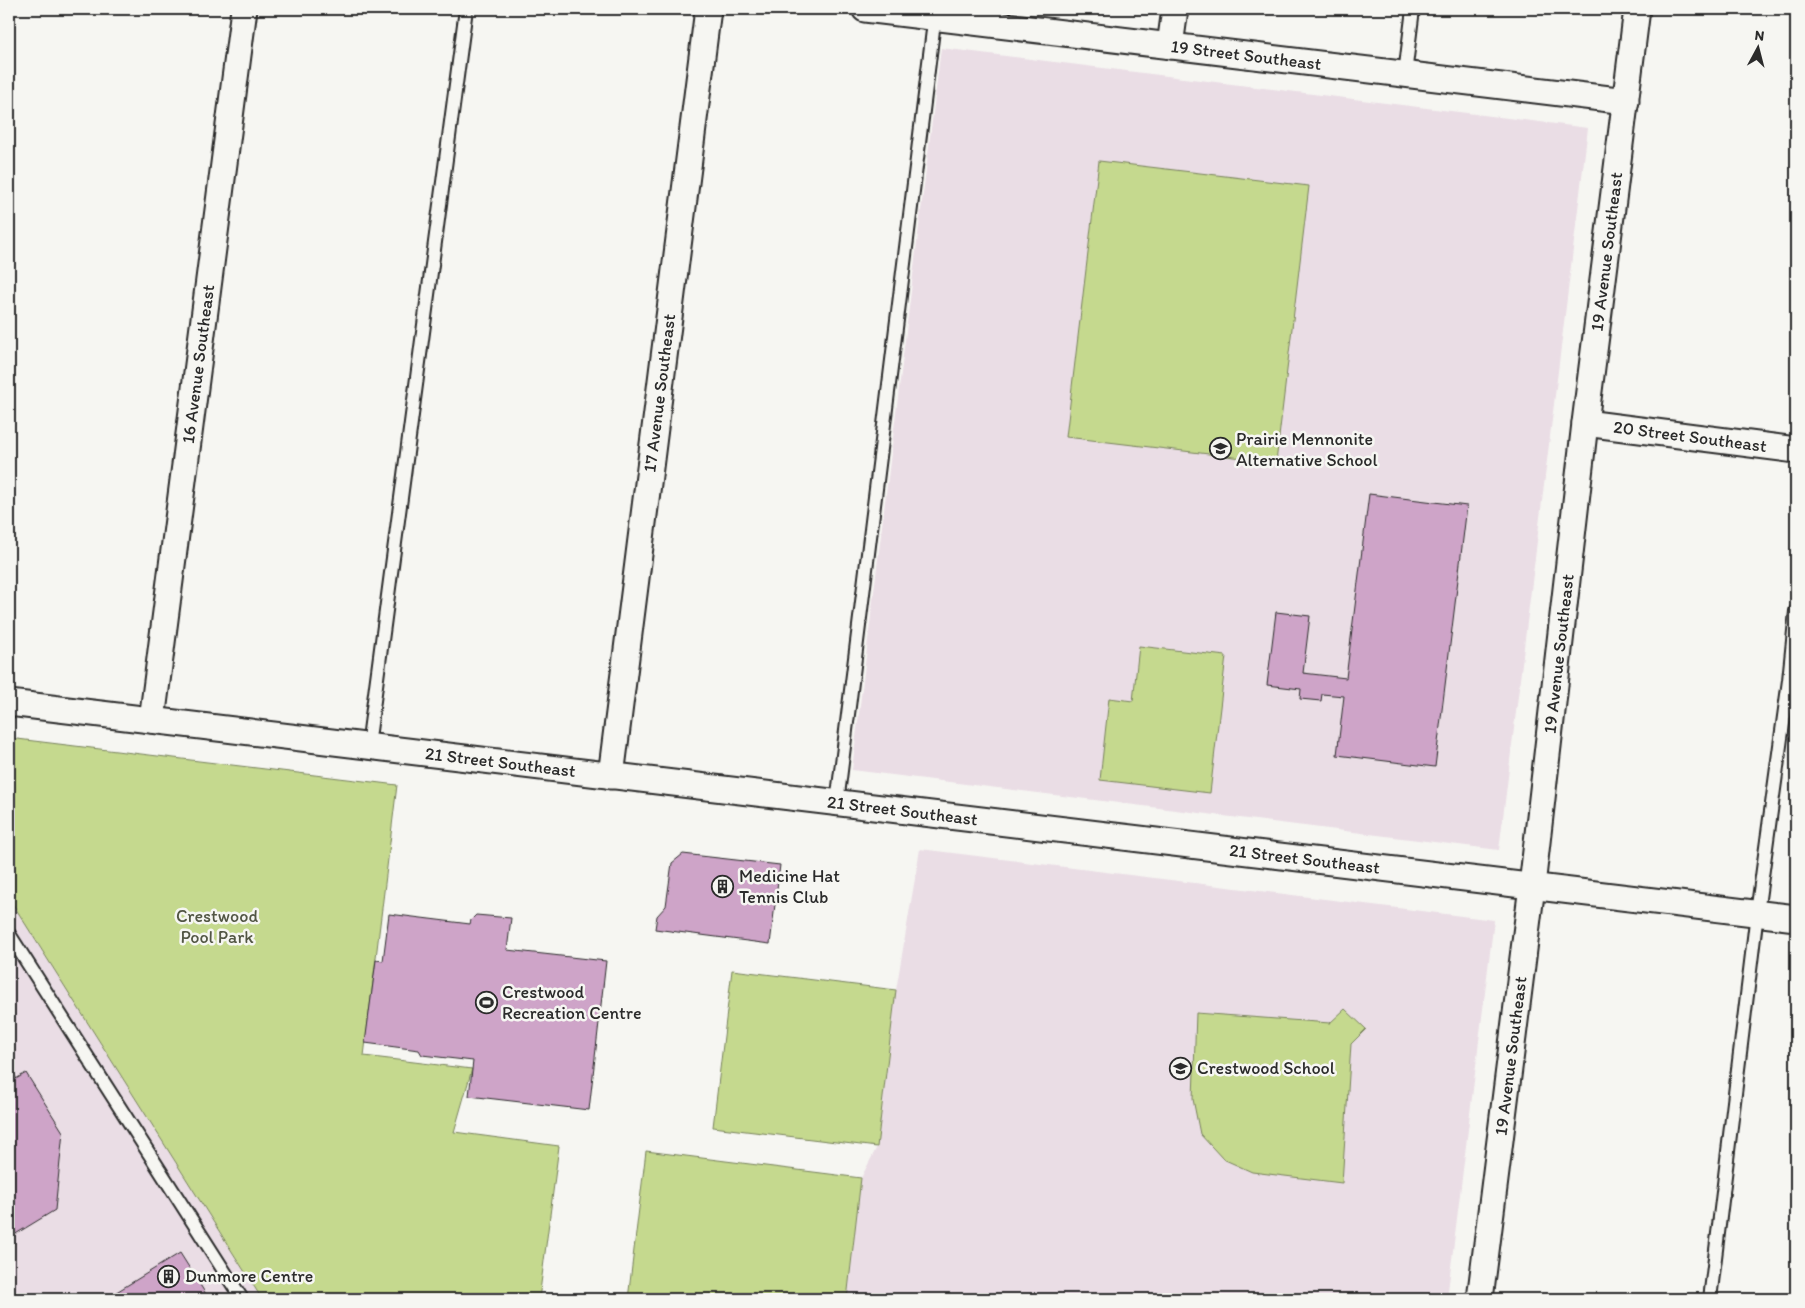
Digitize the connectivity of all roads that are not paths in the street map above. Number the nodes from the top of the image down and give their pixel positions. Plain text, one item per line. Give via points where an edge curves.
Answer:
1 (244, 9) edge
2 (466, 9) edge
3 (708, 9) edge
4 (865, 9) edge
5 (1175, 9) edge
6 (1413, 9) edge
7 (1637, 9) edge
8 (935, 13) edge
9 (1170, 46) junction
10 (1405, 74) junction
11 (1626, 100) junction
12 (1585, 423) junction
13 (1796, 450) edge
14 (1796, 611) edge
15 (1792, 681) edge
16 (9, 703) edge
17 (152, 720) junction
18 (368, 746) junction
19 (611, 776) junction
20 (837, 803) junction
21 (1532, 886) junction
22 (1757, 913) junction
23 (1796, 918) edge
24 (9, 934) edge
25 (242, 1299) edge
26 (1480, 1299) edge
27 (1710, 1299) edge

1 - 17 street, 16 Avenue Southeast
2 - 18 lane
3 - 19 street, 17 Avenue Southeast
4 - 8 street, 19 Street Southeast
5 - 9 street
6 - 10 lane
7 - 11 street, 19 Avenue Southeast
8 - 9 street, 19 Street Southeast
8 - 20 lane
9 - 10 street, 19 Street Southeast
10 - 11 street, 19 Street Southeast
11 - 12 street, 19 Avenue Southeast
12 - 13 street, 20 Street Southeast
12 - 21 street, 19 Avenue Southeast
14 - 15 lane
15 - 22 lane
16 - 17 street, 21 Street Southeast
17 - 18 street, 21 Street Southeast
18 - 19 street, 21 Street Southeast
19 - 20 street, 21 Street Southeast
20 - 21 street, 21 Street Southeast
21 - 22 street, 21 Street Southeast
21 - 26 street, 19 Avenue Southeast
22 - 23 street, 21 Street Southeast
22 - 27 lane
24 - 25 lane

